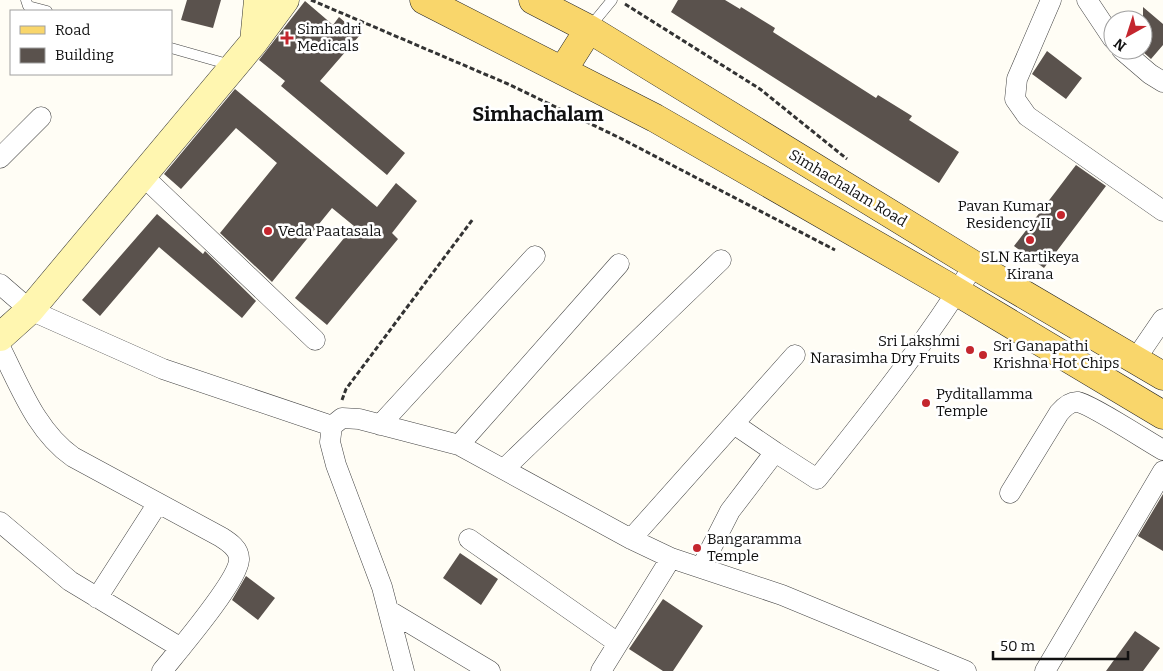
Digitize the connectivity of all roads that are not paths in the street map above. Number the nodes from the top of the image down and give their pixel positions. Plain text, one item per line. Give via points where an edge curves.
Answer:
1 (26, 0) edge
2 (258, 0) edge
3 (285, 0) edge
4 (424, 0) edge
5 (534, 0) edge
6 (612, 0) edge
7 (1051, 0) edge
8 (1086, 0) edge
9 (43, 10) edge
10 (1103, 25) edge
11 (589, 29) junction
12 (254, 42) junction
13 (172, 48) edge
14 (1134, 60) edge
15 (234, 66) junction
16 (562, 70) junction
17 (1163, 82) edge
18 (41, 117) dead end
19 (0, 158) edge
20 (142, 176) junction
21 (1163, 211) edge
22 (534, 256) dead end
23 (721, 260) dead end
24 (619, 264) dead end
25 (974, 264) junction
26 (0, 284) edge
27 (957, 292) junction
28 (30, 310) junction
29 (1163, 319) edge
30 (0, 337) edge
31 (315, 340) dead end
32 (0, 348) edge
33 (795, 354) dead end
34 (1135, 360) junction
35 (1163, 376) edge
36 (1163, 415) edge
37 (734, 424) junction
38 (380, 425) junction
39 (332, 426) junction
40 (459, 445) junction
41 (1163, 450) edge
42 (775, 452) junction
43 (504, 469) junction
44 (1163, 471) edge
45 (1010, 493) dead end
46 (158, 503) junction
47 (0, 522) edge
48 (469, 539) dead end
49 (631, 539) junction
50 (670, 558) junction
51 (701, 568) junction
52 (97, 598) junction
53 (388, 610) junction
54 (618, 643) junction
55 (181, 648) junction
56 (162, 671) edge
57 (404, 671) edge
58 (490, 671) edge
59 (601, 671) edge
60 (966, 671) edge
61 (1045, 671) edge

1 - 9 lane via 28,6
2 - 12 street
3 - 12 street
4 - 16 main road
5 - 11 main road, Simhachalam Road
6 - 11 lane
7 - 21 street via 1018,79 1015,99 1027,116
8 - 10 street
11 - 16 main road
11 - 25 main road, Simhachalam Road
12 - 15 street
13 - 15 lane
14 - 17 street
15 - 20 street
16 - 27 main road via 655,118
18 - 19 street
20 - 28 street
20 - 31 street
22 - 38 street
23 - 43 street
24 - 40 street
25 - 27 street
25 - 34 main road, Simhachalam Road
26 - 28 street
27 - 36 main road
27 - 42 street via 908,364 817,479
28 - 30 street
28 - 39 street via 187,378
29 - 34 street
32 - 46 street via 44,431 57,446
33 - 37 street
34 - 35 main road, Simhachalam Road
37 - 42 street
37 - 49 street
38 - 39 street via 342,418
38 - 40 street
39 - 53 street via 330,442 336,465
40 - 43 street
41 - 45 street via 1078,402 1068,404 1059,413
42 - 51 street via 730,511
43 - 49 street
44 - 61 street
46 - 52 street
46 - 55 street via 221,537 234,546 240,558 238,570
47 - 52 street
48 - 54 street
49 - 50 street
50 - 51 street
50 - 54 street
51 - 60 street via 782,595
52 - 55 street
53 - 57 street
53 - 58 street
54 - 59 street
55 - 56 street

